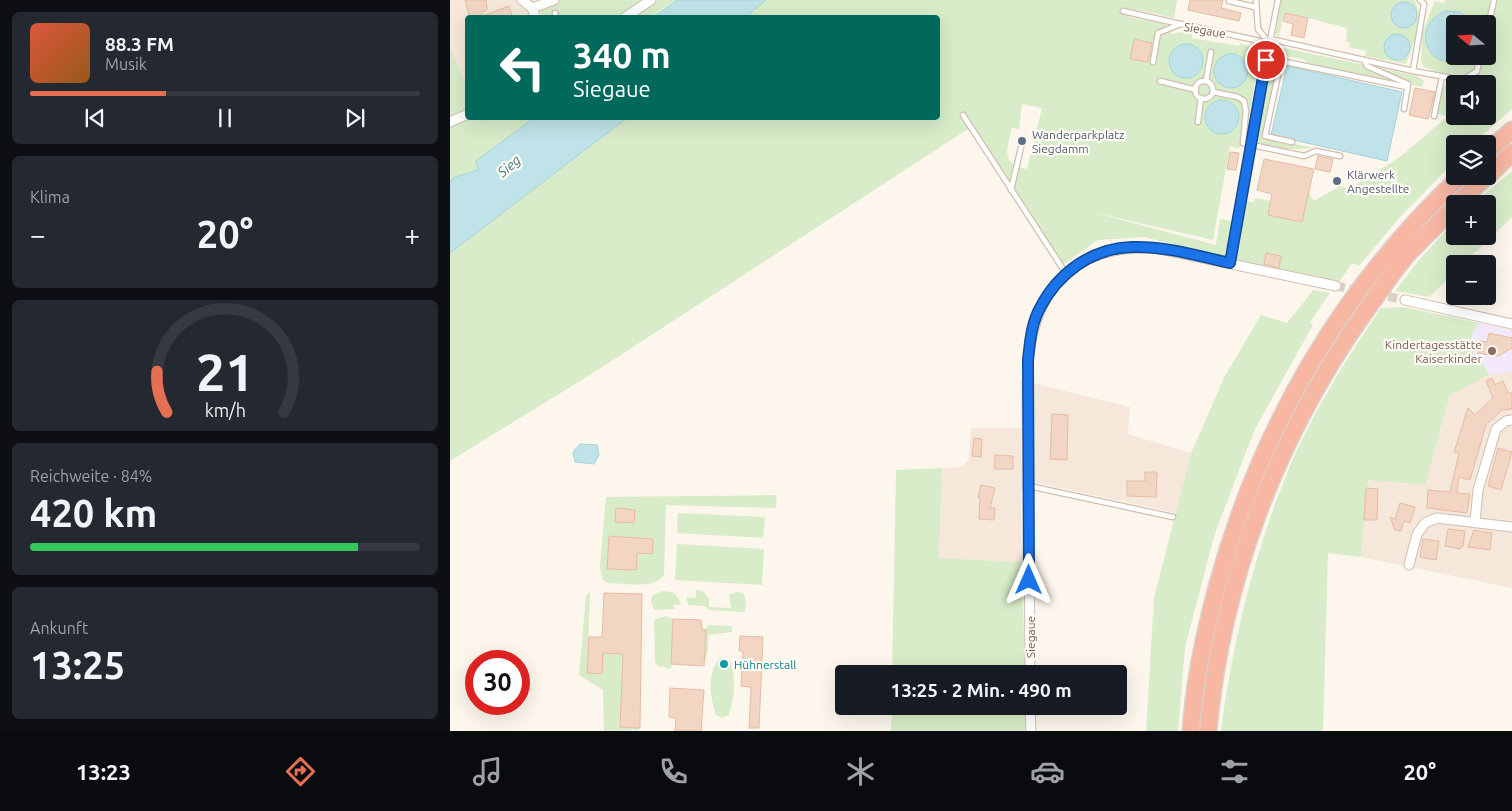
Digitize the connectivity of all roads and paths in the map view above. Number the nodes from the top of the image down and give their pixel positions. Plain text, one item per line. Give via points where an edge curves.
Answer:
1 (522, 0) edge
2 (554, 0) edge
3 (651, 0) edge
4 (1256, 0) edge
5 (1278, 0) edge
6 (1420, 0) edge
7 (1494, 0) edge
8 (1229, 1) edge
9 (1255, 7) junction
10 (532, 8) junction
11 (1123, 11) dead end
12 (535, 15) edge
13 (628, 15) edge
14 (1491, 15) edge
15 (1181, 24) junction
16 (1270, 41) junction
17 (1212, 52) dead end
18 (1364, 60) junction
19 (1153, 62) dead end
20 (1478, 65) edge
21 (1413, 71) junction
22 (1442, 77) junction
23 (1160, 81) dead end
24 (1206, 81) junction
25 (1407, 87) junction
26 (1196, 90) junction
27 (1213, 92) junction
28 (1201, 98) junction
29 (1404, 109) dead end
30 (465, 115) edge
31 (963, 115) dead end
32 (1434, 116) dead end
33 (450, 122) edge
34 (1198, 122) dead end
35 (1512, 130) edge
36 (1023, 139) dead end
37 (1292, 142) dead end
38 (1250, 144) junction
39 (1496, 144) edge
40 (1512, 153) edge
41 (1340, 156) dead end
42 (1496, 168) edge
43 (1452, 185) edge
44 (1477, 185) edge
45 (1011, 190) junction
46 (1467, 195) edge
47 (1446, 215) edge
48 (1230, 263) junction
49 (1065, 272) junction
50 (1336, 286) tunnel mouth
51 (1405, 300) tunnel mouth
52 (1512, 324) edge
53 (1512, 420) edge
54 (1029, 486) junction
55 (1173, 517) dead end
56 (1475, 522) junction
57 (1512, 527) edge
58 (1409, 565) dead end
59 (1030, 665) edge
60 (1030, 715) edge
61 (1030, 731) edge
62 (1191, 731) edge
63 (1208, 731) edge

1 - 10 street
2 - 10 street
3 - 13 street
4 - 9 lane
5 - 16 lane
6 - 21 lane via 1424,4
7 - 14 lane
8 - 9 lane
9 - 16 lane via 1258,29
10 - 12 street
11 - 15 lane
15 - 16 lane, Siegaue
15 - 19 lane, Siegaue via 1158,33
16 - 18 lane, Siegaue
16 - 38 lane
17 - 24 lane
18 - 21 lane, Siegaue
18 - 25 lane via 1367,66 1408,84
20 - 22 lane, Siegaue via 1477,71 1463,80
21 - 22 lane, Siegaue
22 - 32 lane
23 - 26 lane
24 - 26 lane via 1197,85
24 - 27 lane via 1212,85
25 - 29 lane
25 - 37 lane via 1281,61 1265,136
26 - 28 lane
27 - 28 lane
27 - 38 lane via 1244,101 1243,143
28 - 34 lane
30 - 33 street
31 - 45 lane
35 - 39 highway
36 - 45 lane
38 - 41 lane via 1304,156 1316,151
38 - 48 lane
40 - 42 highway
43 - 62 highway via 1393,247 1334,325 1268,441 1233,530 1212,607 1200,657
44 - 46 highway
45 - 49 lane
47 - 63 highway via 1407,256 1374,299 1292,431 1259,508 1238,570 1219,653
48 - 49 street, Siegaue via 1155,248 1131,247 1108,250
48 - 50 street, Siegaue
49 - 54 street, Siegaue via 1040,308 1031,331 1028,360
51 - 52 street
53 - 56 street via 1496,429 1478,490
54 - 55 lane
54 - 59 street, Siegaue
56 - 57 street
56 - 58 street via 1437,518 1424,523 1417,534
60 - 61 street

